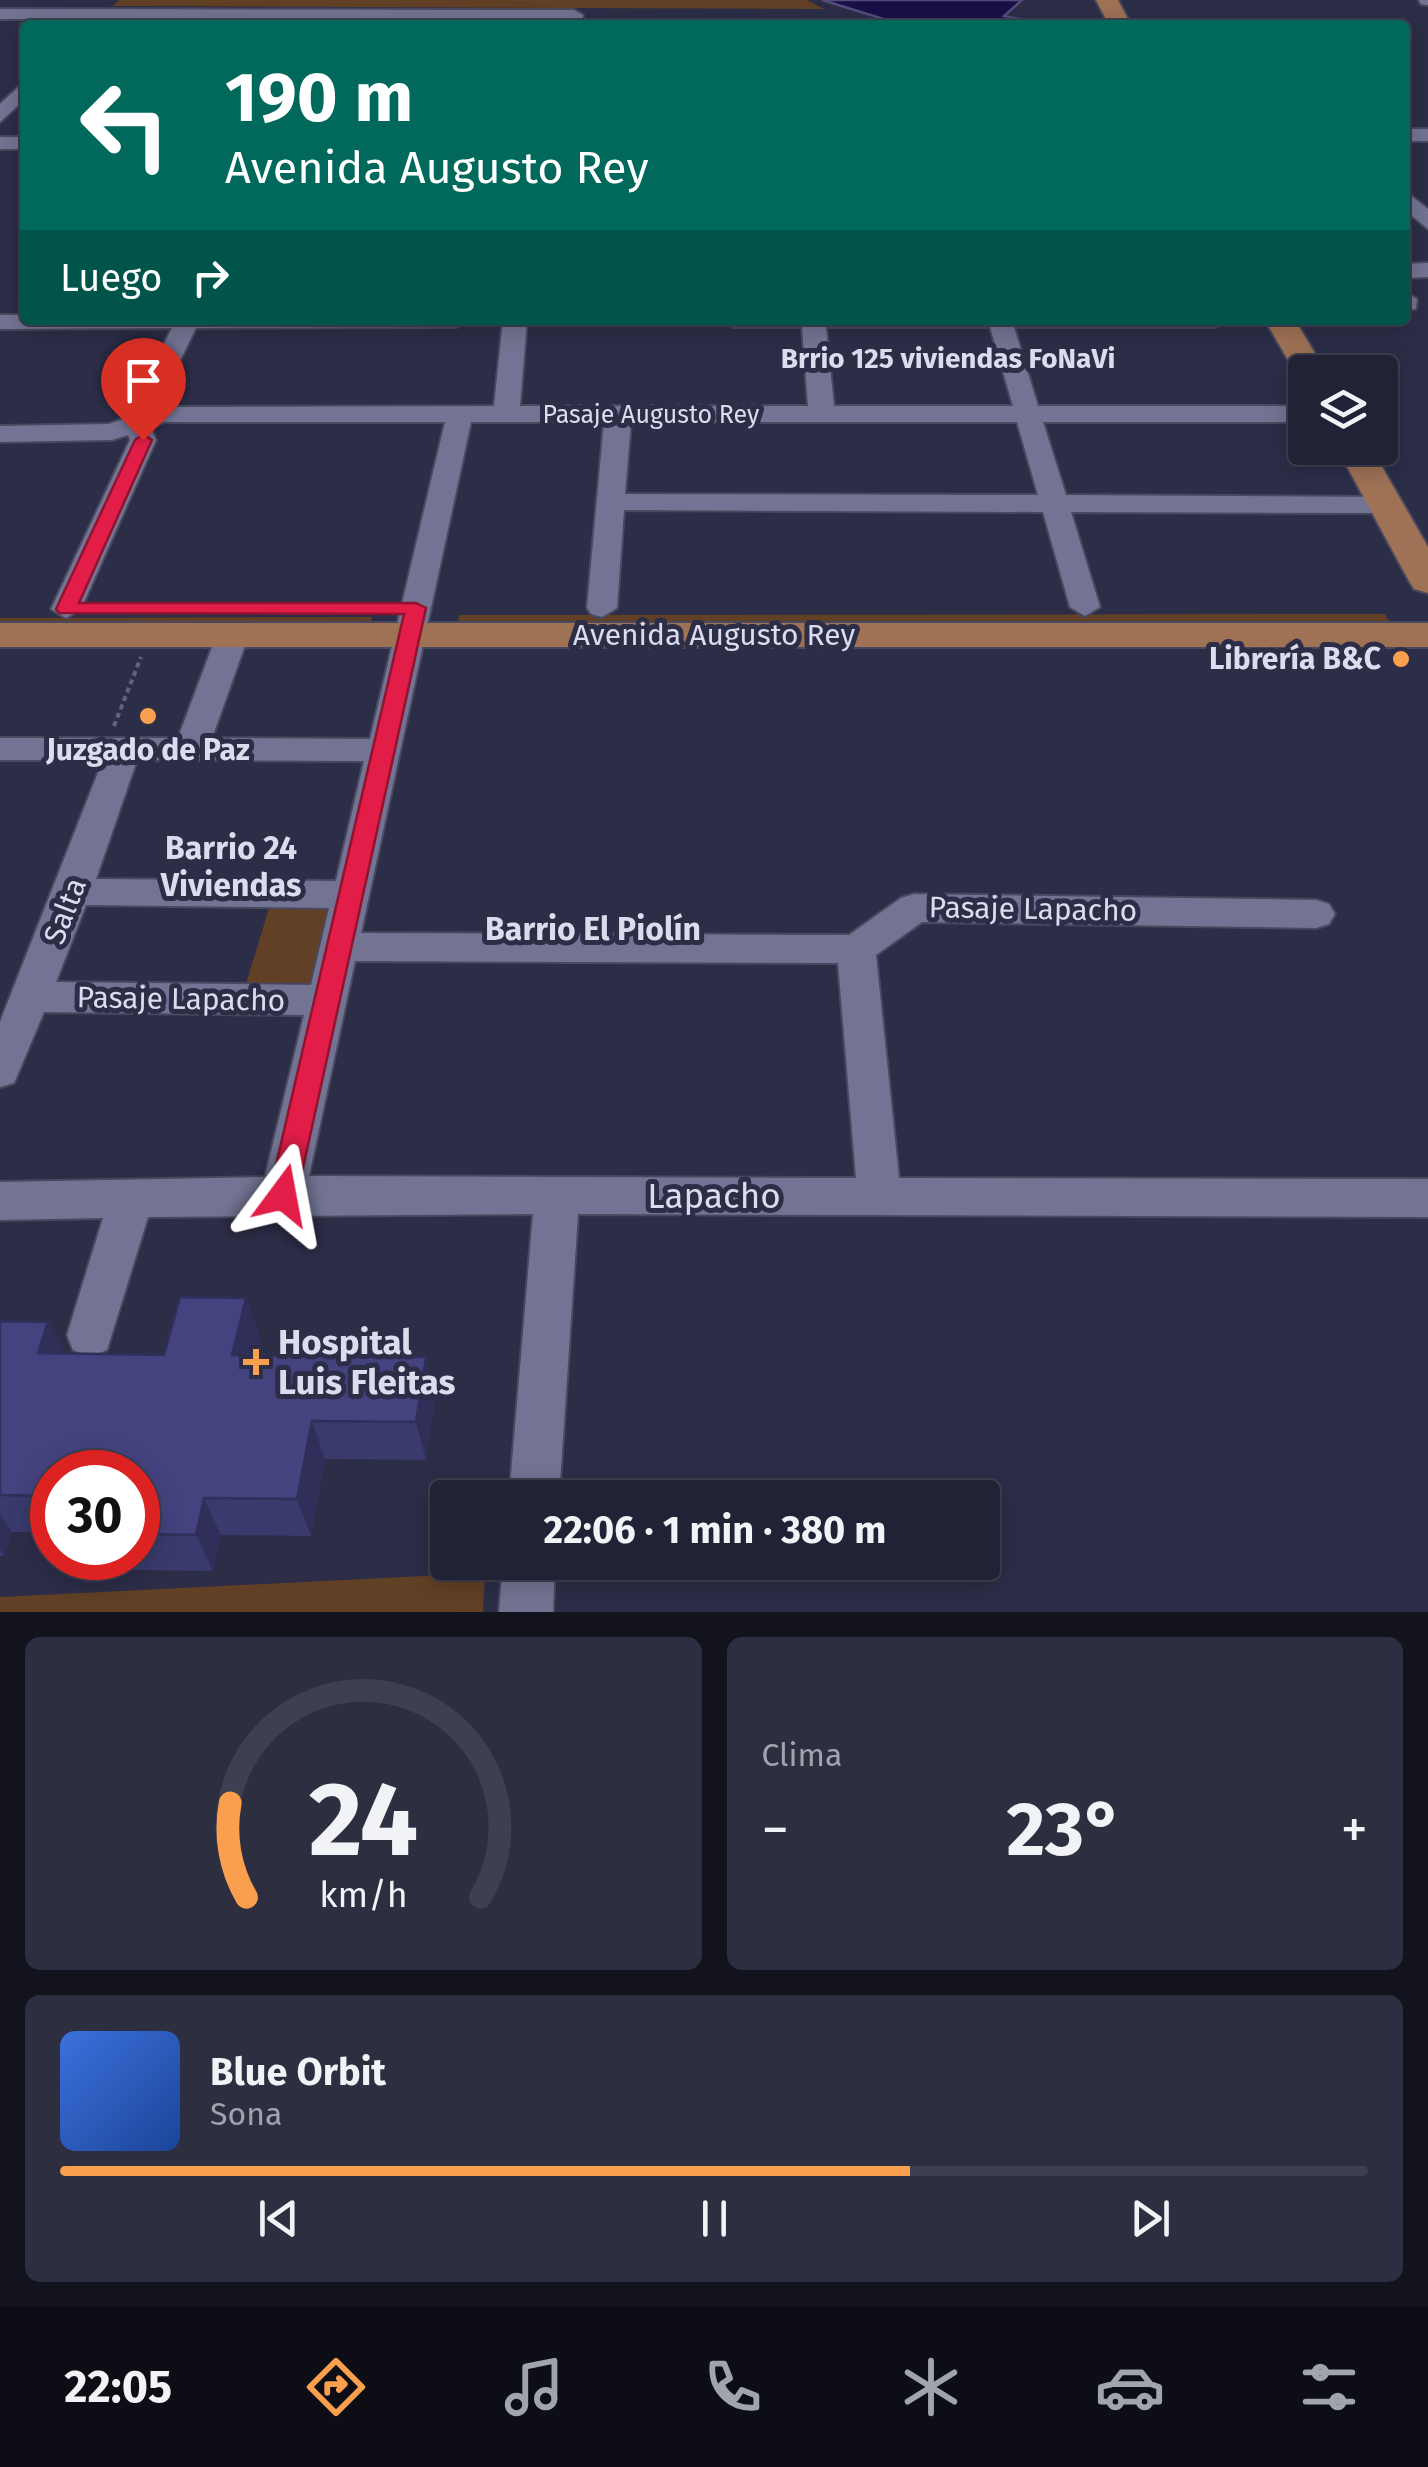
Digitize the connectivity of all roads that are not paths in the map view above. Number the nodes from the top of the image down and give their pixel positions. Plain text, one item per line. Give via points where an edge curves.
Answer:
1 (87, 13) edge
2 (0, 14) edge
3 (334, 20) edge
4 (457, 20) edge
5 (574, 20) edge
6 (20, 93) edge
7 (0, 116) edge
8 (1414, 200) edge
9 (1428, 222) edge
10 (186, 325) edge
11 (515, 325) edge
12 (813, 325) edge
13 (1001, 325) edge
14 (1283, 325) edge
15 (1300, 355) edge
16 (460, 414) junction
17 (506, 414) junction
18 (1288, 414) edge
19 (618, 415) junction
20 (1028, 415) junction
21 (822, 416) junction
22 (136, 424) junction
23 (0, 434) edge
24 (1364, 465) edge
25 (614, 502) junction
26 (1056, 503) junction
27 (1387, 505) junction
28 (602, 608) junction
29 (1085, 608) junction
30 (0, 609) edge
31 (66, 609) junction
32 (1426, 611) edge
33 (412, 622) junction
34 (232, 634) junction
35 (0, 635) edge
36 (0, 749) edge
37 (124, 749) junction
38 (191, 750) junction
39 (385, 750) junction
40 (73, 892) junction
41 (354, 895) junction
42 (1316, 914) dead end
43 (342, 947) junction
44 (856, 949) junction
45 (31, 998) junction
46 (330, 1000) junction
47 (0, 1071) edge
48 (283, 1195) junction
49 (556, 1195) junction
50 (879, 1196) junction
51 (1428, 1198) edge
52 (131, 1199) junction
53 (0, 1201) edge
54 (90, 1336) dead end
55 (535, 1480) edge
56 (528, 1580) edge
57 (526, 1612) edge

1 - 2 street
1 - 3 street
3 - 4 street
4 - 5 street
6 - 7 street
8 - 9 street
10 - 22 street
11 - 17 street
12 - 21 street
13 - 20 street
14 - 15 main road
16 - 17 street, Pasaje Augusto Rey
16 - 22 street, Pasaje Augusto Rey via 161,414
16 - 33 street
17 - 19 street, Pasaje Augusto Rey
18 - 20 street, Pasaje Augusto Rey
19 - 21 street, Pasaje Augusto Rey
19 - 25 street
20 - 21 street, Pasaje Augusto Rey
20 - 26 street
22 - 23 street, Pasaje Augusto Rey via 112,432
22 - 31 street via 143,440
24 - 27 main road
25 - 26 street
25 - 28 street
26 - 27 street
26 - 29 street
27 - 32 main road
28 - 29 main road, Avenida Augusto Rey
28 - 33 main road, Avenida Augusto Rey
29 - 32 main road, Avenida Augusto Rey
30 - 31 main road, Avenida Augusto Rey
31 - 33 main road, Avenida Augusto Rey
32 - 33 main road, Avenida Augusto Rey
33 - 34 main road, Avenida Augusto Rey
33 - 39 street
34 - 35 main road, Avenida Augusto Rey
34 - 38 street
36 - 37 street
37 - 38 street
37 - 40 street, Salta
38 - 39 street
39 - 41 street
40 - 41 street
40 - 45 street, Salta
41 - 43 street
42 - 44 street, Pasaje Lapacho via 914,908
43 - 44 street
43 - 46 street
44 - 50 street
45 - 46 street, Pasaje Lapacho
45 - 47 street, Salta
46 - 48 street
48 - 49 street, Lapacho
48 - 52 street, Lapacho
49 - 50 street, Lapacho
49 - 55 street
50 - 51 street, Lapacho
52 - 53 street, Lapacho
52 - 54 street
56 - 57 street

